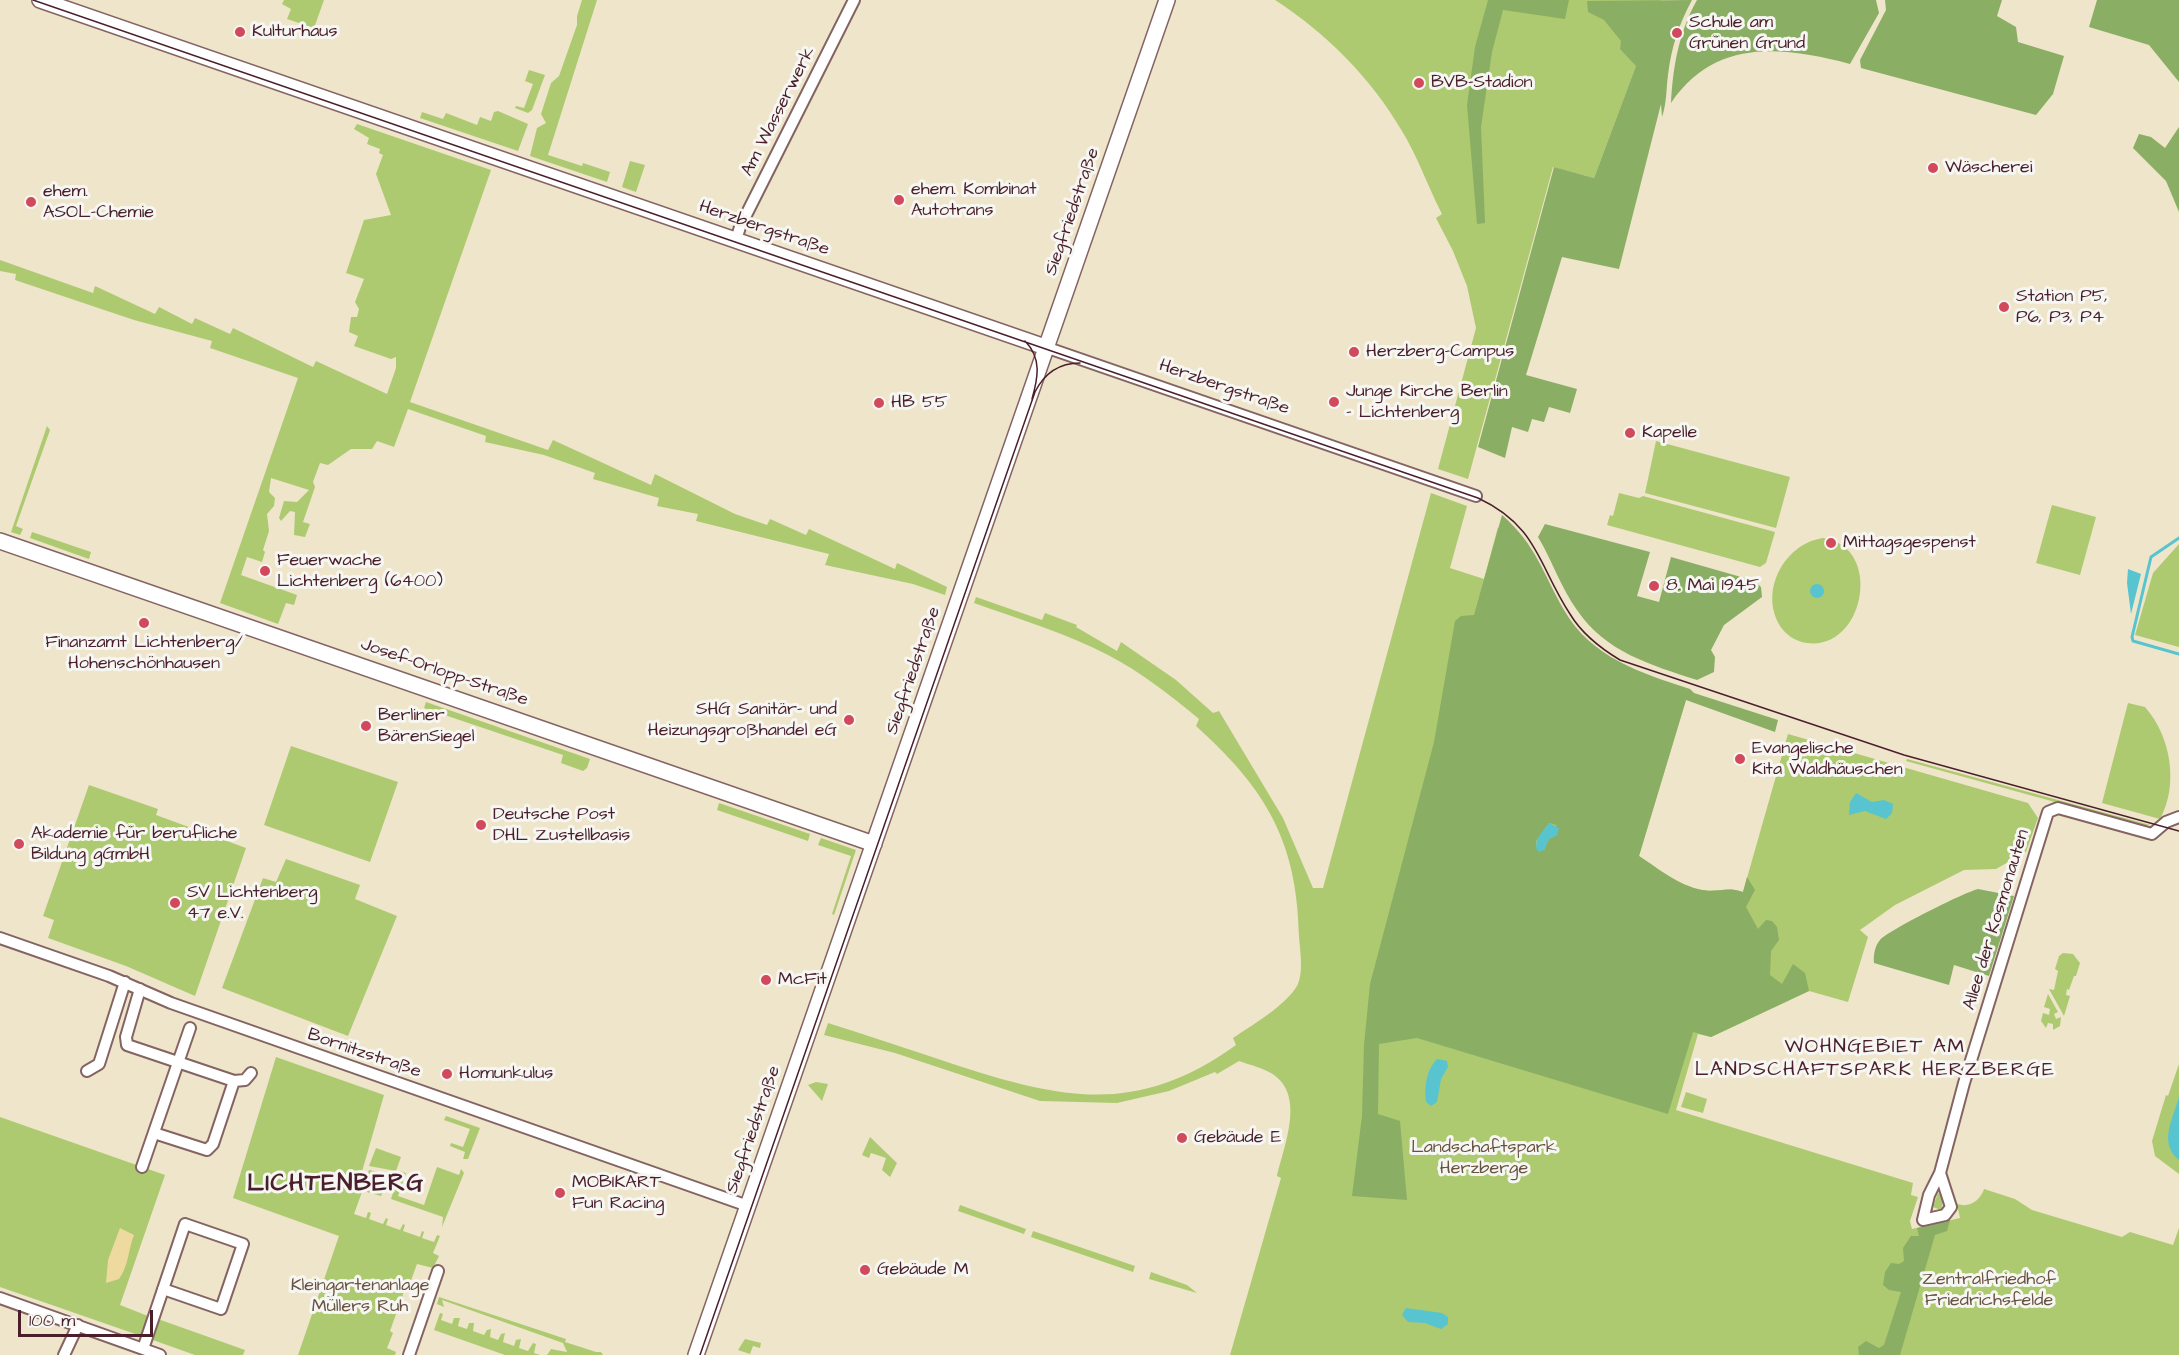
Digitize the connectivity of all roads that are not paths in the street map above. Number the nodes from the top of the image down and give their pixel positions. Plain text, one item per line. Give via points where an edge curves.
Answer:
1 (40, 0) edge
2 (854, 0) edge
3 (1167, 0) edge
4 (736, 240) junction
5 (1048, 348) junction
6 (1476, 495) dead end
7 (0, 541) edge
8 (2179, 817) edge
9 (874, 844) junction
10 (0, 938) edge
11 (124, 982) junction
12 (140, 989) junction
13 (190, 1028) dead end
14 (178, 1063) junction
15 (87, 1071) dead end
16 (251, 1073) dead end
17 (234, 1081) junction
18 (154, 1133) junction
19 (142, 1167) dead end
20 (1940, 1173) dead end
21 (748, 1206) junction
22 (438, 1271) dead end
23 (163, 1289) junction
24 (0, 1298) edge
25 (78, 1325) junction
26 (142, 1349) junction
27 (64, 1355) edge
28 (160, 1355) edge
29 (409, 1355) edge
30 (696, 1355) edge

1 - 4 street, Herzbergstraße
2 - 4 street, Am Wasserwerk
3 - 5 street, Siegfriedstraße
4 - 5 street, Herzbergstraße
5 - 6 street, Herzbergstraße
5 - 9 street, Siegfriedstraße
7 - 9 street, Josef-Orlopp-Straße
8 - 20 street, Allee der Kosmonauten via 2152,834 2058,808 2048,813
9 - 21 street, Siegfriedstraße
10 - 11 street, Bornitzstraße
11 - 12 street, Bornitzstraße
11 - 15 street via 99,1065
12 - 14 street via 126,1045
12 - 21 street, Bornitzstraße via 189,1010
13 - 14 street
14 - 17 street
14 - 18 street
16 - 17 street via 245,1080
17 - 18 street via 213,1144 207,1149
18 - 19 street
21 - 30 street, Siegfriedstraße
22 - 29 street
23 - 23 street via 221,1309 243,1244 186,1224
23 - 26 street
24 - 25 street
25 - 26 street
25 - 27 street
26 - 28 street

